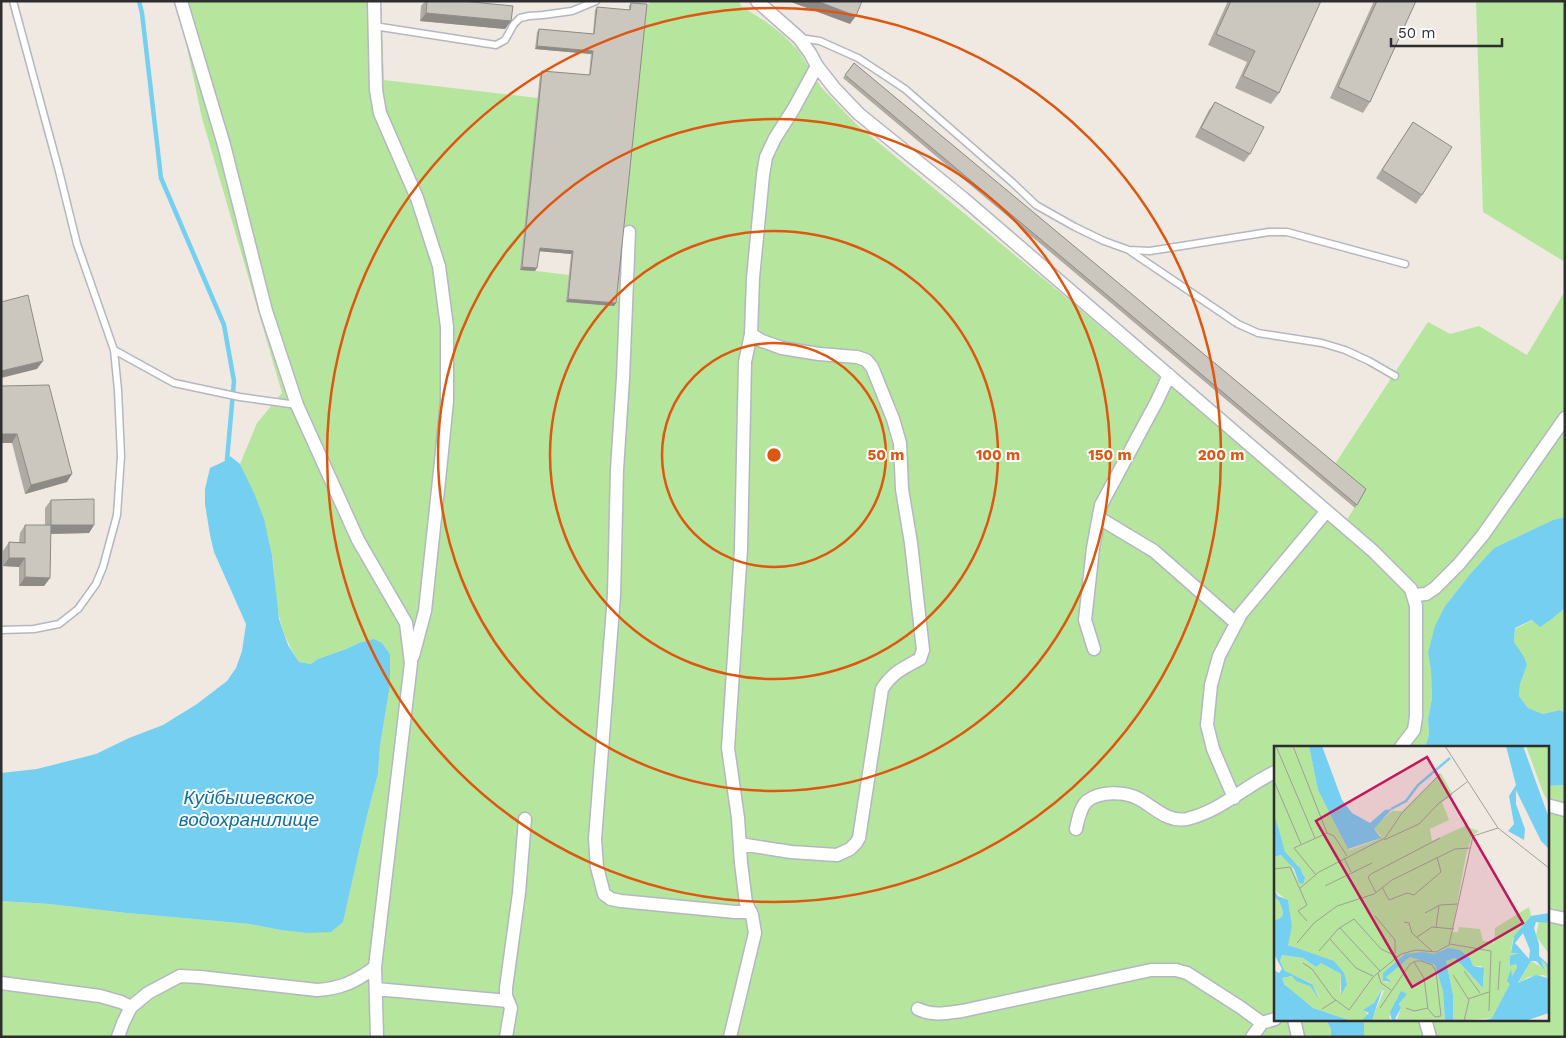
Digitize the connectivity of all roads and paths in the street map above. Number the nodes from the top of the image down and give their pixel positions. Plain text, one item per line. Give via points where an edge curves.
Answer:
1 (13, 1) edge
2 (181, 1) edge
3 (374, 1) edge
4 (596, 1) edge
5 (757, 1) edge
6 (374, 26) junction
7 (799, 38) junction
8 (816, 66) junction
9 (629, 232) dead end
10 (1129, 250) junction
11 (1405, 264) dead end
12 (751, 334) junction
13 (114, 350) junction
14 (1169, 375) junction
15 (1395, 376) dead end
16 (297, 405) junction
17 (1565, 418) edge
18 (1326, 512) junction
19 (1099, 518) junction
20 (1414, 595) junction
21 (1236, 623) junction
22 (1, 630) edge
23 (1094, 649) dead end
24 (411, 663) junction
25 (1401, 746) edge
26 (1274, 773) edge
27 (1234, 798) junction
28 (1548, 805) edge
29 (1565, 810) edge
30 (525, 819) dead end
31 (1076, 829) dead end
32 (740, 844) junction
33 (751, 912) junction
34 (1548, 915) edge
35 (1565, 919) edge
36 (375, 967) junction
37 (1, 983) edge
38 (376, 989) junction
39 (508, 1001) junction
40 (131, 1007) junction
41 (918, 1009) dead end
42 (1274, 1019) edge
43 (1294, 1020) edge
44 (1425, 1020) edge
45 (1262, 1023) junction
46 (118, 1037) edge
47 (376, 1037) edge
48 (506, 1037) edge
49 (730, 1037) edge
50 (1252, 1037) edge
51 (1298, 1037) edge
52 (1430, 1037) edge

1 - 13 lane via 77,244
2 - 16 street via 224,145 266,312
3 - 6 street
4 - 6 lane via 572,11 520,18 505,40 496,45
5 - 7 street
6 - 24 street via 380,113 417,198 439,266 448,327 446,401 425,611
7 - 8 street
7 - 10 lane via 820,42 858,58 905,89 1036,205 1089,234
8 - 12 street via 766,157 753,278
8 - 14 street via 859,114 964,198
9 - 33 street via 614,595 595,839 597,867 604,894 621,902
10 - 11 lane via 1150,251 1287,232
10 - 15 lane via 1238,324 1258,333 1345,350
12 - 32 street via 745,362 741,549 728,748
12 - 32 street via 782,348 857,357 872,367 900,443 902,489 912,543 922,650 920,659 898,671 882,689 856,843 837,855
13 - 16 lane via 174,383
13 - 22 lane via 121,456 116,515 103,567 96,584 78,609 59,624
14 - 18 street
14 - 19 street via 1101,505
16 - 24 street via 358,540 406,623
17 - 20 street via 1459,564 1435,588 1426,594
18 - 20 street via 1372,551
18 - 21 street
19 - 21 street via 1154,551
19 - 23 street via 1085,620
20 - 25 street via 1416,717 1414,730
21 - 27 street via 1214,670 1207,725 1213,749
24 - 36 street
26 - 27 street
27 - 31 street via 1205,813 1176,820 1132,796 1100,795 1087,802 1080,812
28 - 29 street
30 - 39 street via 506,988
32 - 33 street via 746,903
33 - 49 street via 755,933
34 - 35 street
36 - 38 street
36 - 40 street via 352,983 333,989 180,976 148,993
37 - 40 street via 100,996
38 - 39 street
38 - 47 street
39 - 48 street via 511,1008
40 - 46 street
41 - 45 street via 933,1014 962,1011 1151,970 1170,969 1194,977
42 - 45 street
43 - 51 street
44 - 52 street
45 - 50 street

